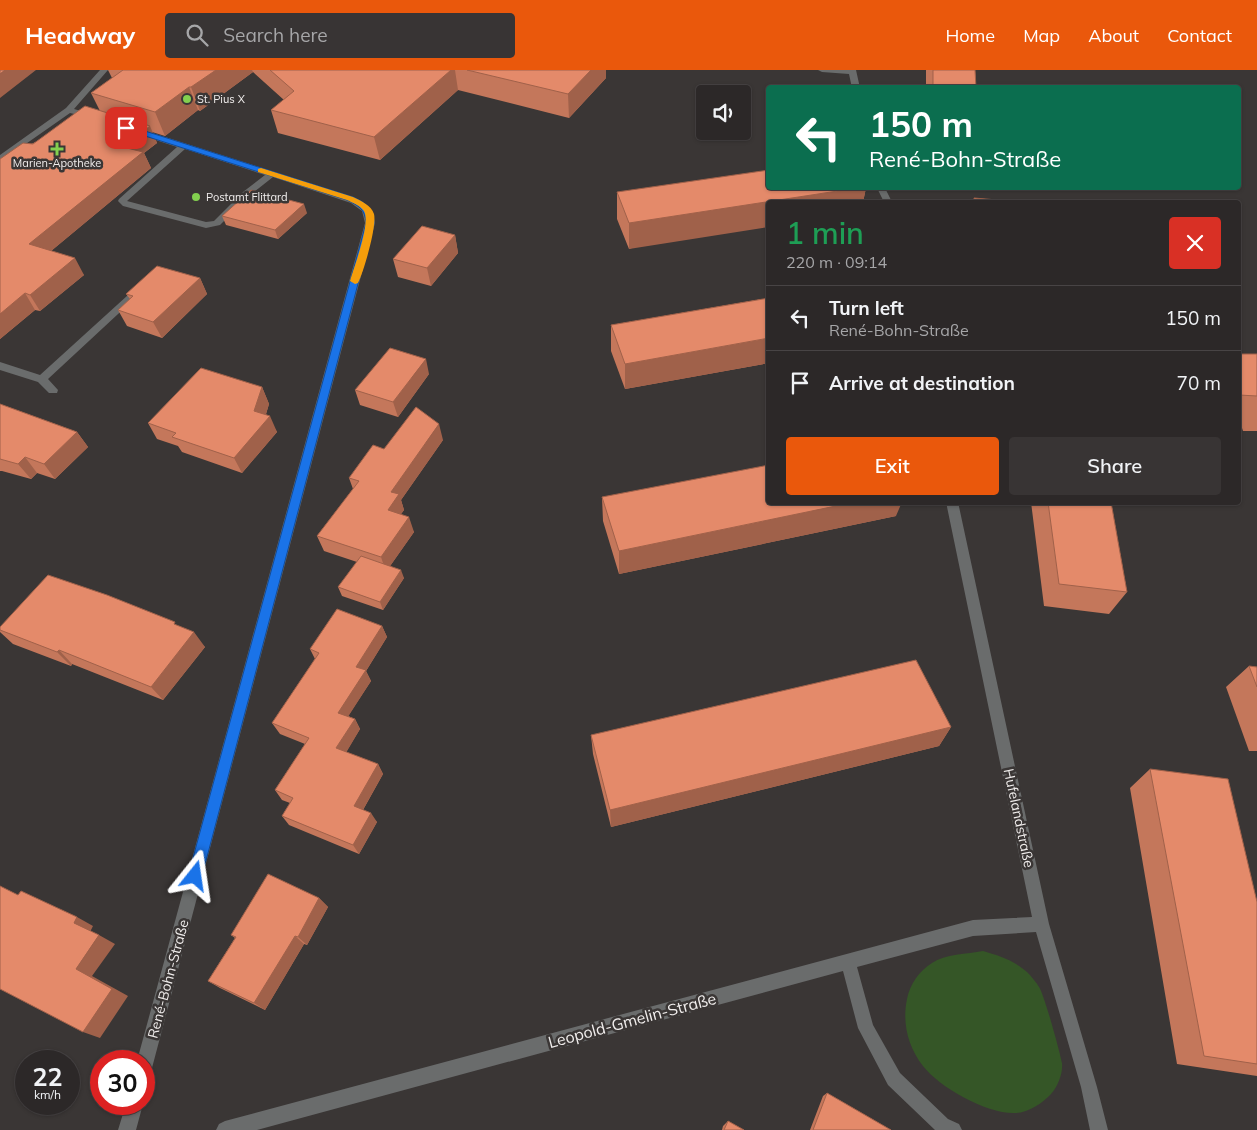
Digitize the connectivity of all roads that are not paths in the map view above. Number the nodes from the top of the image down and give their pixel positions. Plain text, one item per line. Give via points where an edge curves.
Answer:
1 (104, 70) edge
2 (822, 70) edge
3 (852, 71) edge
4 (855, 85) edge
5 (69, 110) junction
6 (107, 122) edge
7 (126, 128) edge
8 (183, 146) junction
9 (0, 159) edge
10 (271, 174) junction
11 (153, 277) edge
12 (0, 366) edge
13 (42, 379) junction
14 (53, 390) dead end
15 (953, 505) edge
16 (1041, 924) junction
17 (848, 962) junction
18 (149, 1050) edge
19 (131, 1115) edge
20 (127, 1130) edge
21 (226, 1130) edge
22 (953, 1130) edge
23 (1099, 1130) edge

1 - 5 street
2 - 3 street
3 - 4 street
5 - 6 street
5 - 9 street
7 - 8 street, René-Bohn-Straße
8 - 10 street, René-Bohn-Straße
8 - 10 street via 122,201 206,225 217,223
10 - 18 street, René-Bohn-Straße via 363,205 370,213 370,223
11 - 13 street
12 - 13 street
13 - 14 street
15 - 16 street, Hufelandstraße
16 - 17 street, Leopold-Gmelin-Straße via 973,928
16 - 23 street, Hufelandstraße
17 - 21 street, Leopold-Gmelin-Straße
17 - 22 street via 866,1028 894,1079 942,1125
19 - 20 street

